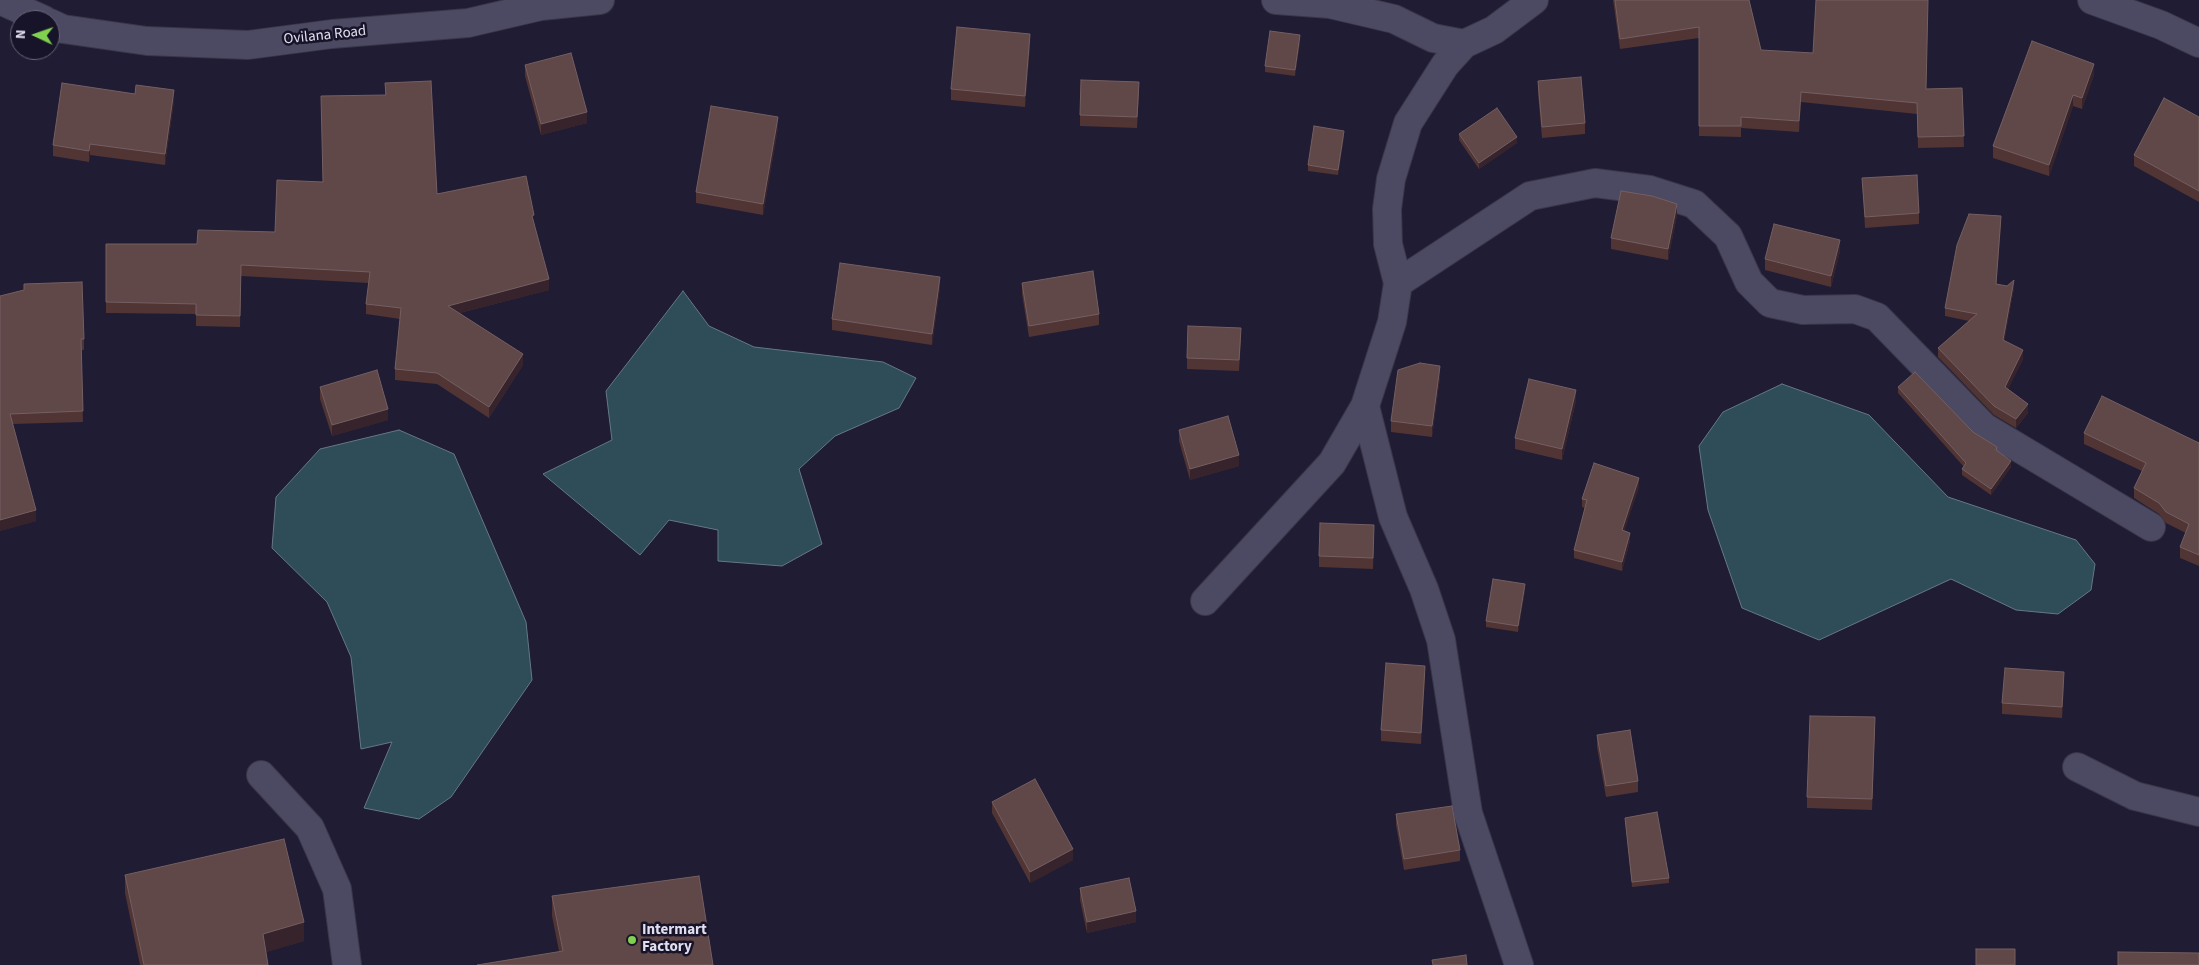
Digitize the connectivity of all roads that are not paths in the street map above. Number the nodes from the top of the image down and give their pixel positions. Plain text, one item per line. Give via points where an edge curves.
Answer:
1 (0, 0) edge
2 (600, 0) edge
3 (1276, 0) edge
4 (1534, 0) edge
5 (2092, 0) edge
6 (22, 10) edge
7 (60, 28) edge
8 (2199, 43) edge
9 (1464, 44) junction
10 (1398, 283) junction
11 (1365, 406) junction
12 (2151, 527) dead end
13 (1205, 600) dead end
14 (2077, 767) dead end
15 (261, 775) dead end
16 (2199, 812) edge
17 (347, 965) edge
18 (1519, 965) edge

1 - 6 street
2 - 7 street, Ovilana Road via 541,6 468,23 332,34 248,46 147,42
3 - 9 street via 1330,4 1394,19 1433,38
4 - 9 street via 1494,30
5 - 8 street
9 - 10 street via 1445,65 1408,123 1391,179 1387,209 1388,244
10 - 11 street via 1392,322
10 - 12 street via 1530,196 1596,183 1650,190 1694,204 1728,236 1749,282 1770,304 1802,310 1855,308 1877,317 1984,427
11 - 13 street via 1332,463
11 - 18 street via 1393,516 1424,589 1441,640 1468,813
14 - 16 street via 2135,796
15 - 17 street via 310,828 337,889

